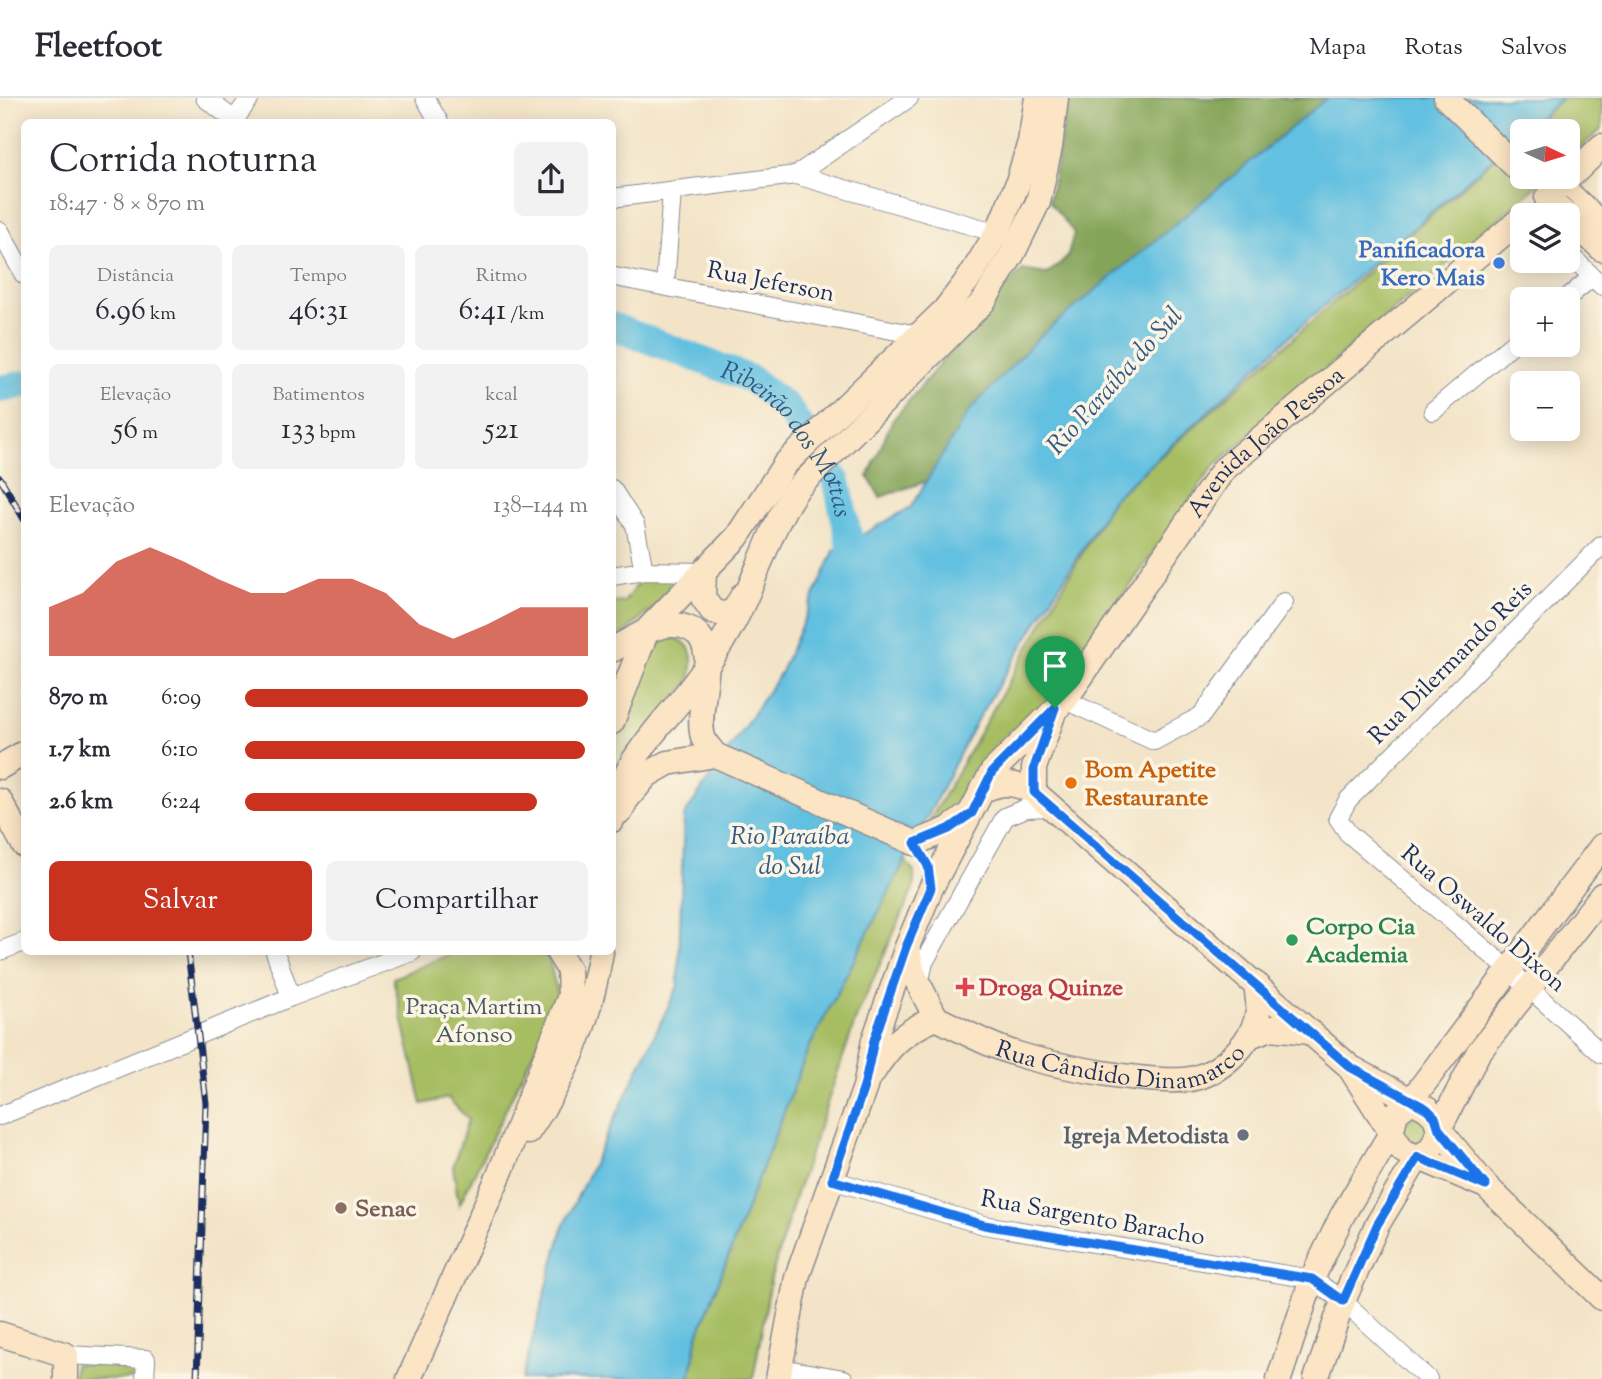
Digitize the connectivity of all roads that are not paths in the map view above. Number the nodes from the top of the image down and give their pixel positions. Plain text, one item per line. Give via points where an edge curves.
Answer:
1 (205, 98) edge
2 (250, 98) edge
3 (425, 98) edge
4 (909, 98) edge
5 (1038, 98) edge
6 (1056, 98) edge
7 (1446, 98) edge
8 (1467, 98) edge
9 (230, 119) edge
10 (236, 119) edge
11 (437, 119) edge
12 (1510, 139) edge
13 (1602, 146) edge
14 (1510, 161) edge
15 (1580, 164) edge
16 (1602, 164) edge
17 (1580, 173) edge
18 (796, 175) junction
19 (1552, 189) edge
20 (1566, 189) edge
21 (672, 191) junction
22 (616, 198) edge
23 (1539, 203) edge
24 (1602, 225) edge
25 (1580, 228) edge
26 (1510, 229) edge
27 (0, 231) edge
28 (997, 233) junction
29 (1602, 249) edge
30 (1580, 265) edge
31 (21, 270) edge
32 (616, 276) edge
33 (1597, 281) edge
34 (665, 285) junction
35 (1580, 291) edge
36 (918, 335) junction
37 (1510, 346) edge
38 (1433, 411) dead end
39 (616, 495) edge
40 (1602, 545) edge
41 (644, 571) junction
42 (704, 572) junction
43 (616, 575) edge
44 (752, 580) junction
45 (1284, 603) dead end
46 (647, 630) junction
47 (616, 648) edge
48 (707, 662) junction
49 (1060, 704) junction
50 (616, 711) edge
51 (21, 755) edge
52 (718, 756) junction
53 (0, 767) edge
54 (616, 795) edge
55 (0, 800) edge
56 (1042, 800) junction
57 (976, 802) junction
58 (1338, 818) joint
59 (616, 824) edge
60 (21, 839) edge
61 (912, 842) junction
62 (1602, 846) edge
63 (931, 888) junction
64 (1602, 895) edge
65 (21, 943) edge
66 (906, 947) junction
67 (0, 951) edge
68 (276, 955) edge
69 (396, 955) edge
70 (560, 955) edge
71 (601, 955) edge
72 (368, 960) edge
73 (1507, 968) junction
74 (918, 985) junction
75 (1256, 985) junction
76 (1529, 988) junction
77 (291, 997) junction
78 (936, 1018) junction
79 (1310, 1032) junction
80 (1252, 1035) junction
81 (1602, 1054) edge
82 (1350, 1067) junction
83 (864, 1087) junction
84 (1409, 1102) junction
85 (0, 1116) edge
86 (1439, 1129) junction
87 (1391, 1133) junction
88 (1418, 1157) junction
89 (500, 1174) junction
90 (832, 1180) junction
91 (1486, 1186) junction
92 (1312, 1279) junction
93 (1602, 1298) edge
94 (1343, 1301) junction
95 (0, 1334) edge
96 (66, 1367) edge
97 (779, 1373) edge
98 (145, 1379) edge
99 (409, 1379) edge
100 (844, 1379) edge
101 (1279, 1379) edge
102 (1315, 1379) edge
103 (1428, 1379) edge

1 - 9 street
2 - 10 street
3 - 11 street
4 - 18 street
5 - 28 street via 1030,142
6 - 44 street via 1038,202 983,302 797,489 779,514
7 - 14 street
8 - 12 street
13 - 15 street, Avenida João Pessoa
16 - 17 street
18 - 21 street
18 - 28 street
19 - 23 street, Avenida João Pessoa
20 - 24 street
21 - 22 street
21 - 34 street
25 - 29 street
26 - 49 street, Avenida João Pessoa via 1223,470
27 - 31 street
28 - 36 street via 944,311
30 - 33 street
32 - 34 street, Rua Jeferson
33 - 35 street
34 - 36 street, Rua Jeferson
36 - 42 street via 785,464 737,537
37 - 38 street
39 - 41 street via 635,525
40 - 58 street, Rua Dilermando Reis via 1348,800
41 - 42 street
41 - 43 street
42 - 44 street via 706,607 724,614 734,611
42 - 46 street
44 - 48 street via 733,623
45 - 49 street via 1201,716 1154,741
46 - 47 street
46 - 48 street via 673,624 686,627 699,634 707,647
46 - 50 street
48 - 52 street via 701,718 704,740
48 - 54 street via 630,762
49 - 56 street, Avenida João Pessoa via 1034,768
49 - 57 street, Avenida João Pessoa via 992,772
51 - 53 street
52 - 59 street via 668,763 647,775 626,800
52 - 61 street
55 - 60 street
56 - 57 street via 1019,785 1000,782
56 - 74 street via 1006,817 923,962
56 - 75 street
57 - 61 street via 949,829
57 - 63 street, Avenida João Pessoa
58 - 73 street, Rua Oswaldo Dixon via 1348,833
61 - 63 street via 928,866
62 - 73 street
63 - 66 street, Avenida João Pessoa
64 - 76 street
65 - 67 street
66 - 74 street
66 - 83 street, Avenida João Pessoa via 874,1040
68 - 77 street
69 - 72 street
70 - 89 street via 569,970 570,996
71 - 89 street via 593,1001 577,1047 555,1093
72 - 77 street
73 - 76 street, Rua Oswaldo Dixon
73 - 84 street
74 - 78 street
75 - 79 street
75 - 80 street, Rua Cândido Dinamarco via 1259,1011
76 - 81 street, Rua Oswaldo Dixon
76 - 86 street via 1478,1054
77 - 85 street
78 - 80 street, Rua Cândido Dinamarco via 1013,1053 1077,1069 1158,1079 1195,1079 1221,1066
78 - 83 street via 895,1040
79 - 80 street via 1271,1028
79 - 82 street
82 - 84 street
82 - 87 street
83 - 90 street
84 - 86 street via 1427,1109
84 - 87 street via 1396,1113
86 - 88 street via 1436,1143
86 - 91 street
87 - 88 street via 1403,1151
87 - 92 street via 1342,1216
88 - 91 street
88 - 94 street via 1377,1225
89 - 99 street
90 - 92 street, Rua Sargento Baracho via 984,1225
90 - 97 street via 797,1277
91 - 93 street
92 - 94 street, Rua Sargento Baracho
92 - 101 street
94 - 102 street
94 - 103 street, Rua Sargento Baracho
95 - 96 street
96 - 98 street via 146,1359
97 - 100 street

